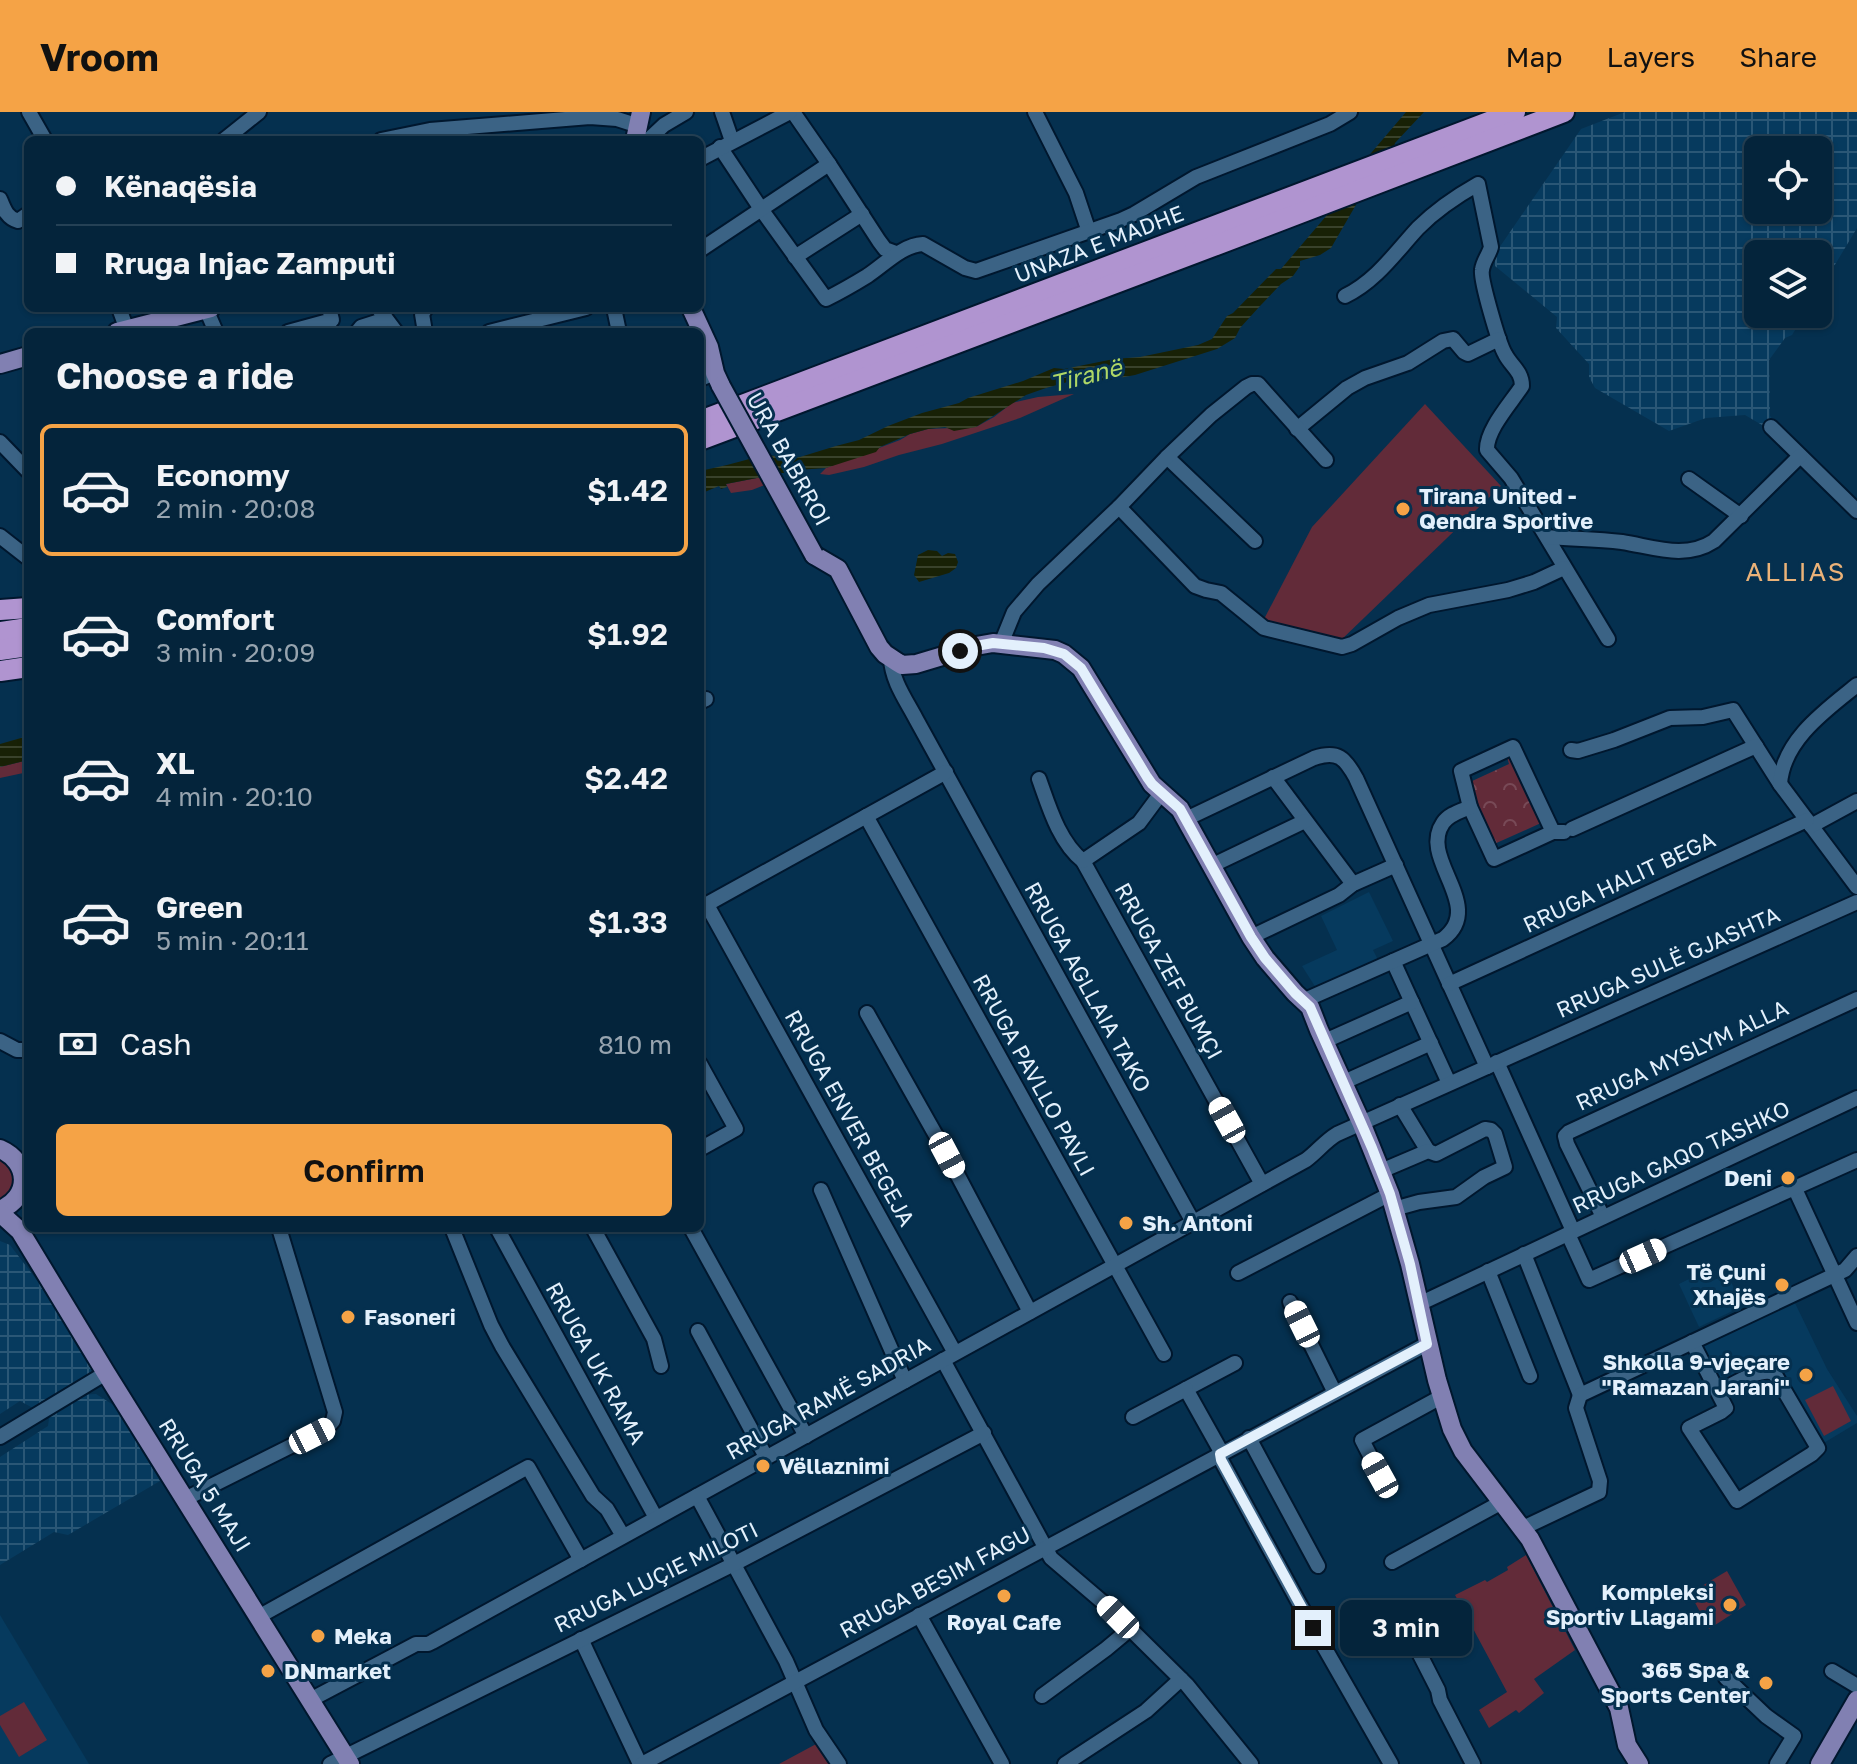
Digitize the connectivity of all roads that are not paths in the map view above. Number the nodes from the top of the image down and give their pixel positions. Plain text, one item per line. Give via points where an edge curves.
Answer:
1 (29, 112) edge
2 (259, 112) edge
3 (686, 112) edge
4 (722, 112) edge
5 (792, 112) edge
6 (1035, 112) edge
7 (1350, 112) edge
8 (1515, 112) edge
9 (1564, 112) edge
10 (641, 130) edge
11 (43, 136) edge
12 (229, 136) edge
13 (401, 136) edge
14 (726, 144) junction
15 (704, 157) edge
16 (1408, 162) junction
17 (829, 164) junction
18 (0, 199) edge
19 (761, 209) junction
20 (862, 214) junction
21 (24, 217) edge
22 (1089, 232) junction
23 (704, 247) edge
24 (896, 253) junction
25 (795, 257) junction
26 (1345, 296) dead end
27 (196, 312) edge
28 (330, 312) edge
29 (570, 312) edge
30 (382, 314) edge
31 (134, 328) edge
32 (303, 328) edge
33 (360, 328) edge
34 (505, 328) edge
35 (704, 336) edge
36 (1499, 339) junction
37 (24, 357) edge
38 (0, 364) edge
39 (712, 379) edge
40 (704, 419) edge
41 (1771, 427) dead end
42 (1297, 429) junction
43 (704, 438) edge
44 (0, 442) edge
45 (1800, 456) junction
46 (1167, 457) junction
47 (1326, 460) dead end
48 (24, 467) edge
49 (1689, 479) dead end
50 (1119, 507) junction
51 (1857, 511) edge
52 (1741, 516) junction
53 (0, 536) edge
54 (1547, 537) junction
55 (1255, 541) dead end
56 (24, 555) edge
57 (1564, 568) junction
58 (24, 608) edge
59 (0, 610) edge
60 (24, 629) edge
61 (0, 632) edge
62 (1608, 639) dead end
63 (1001, 644) junction
64 (24, 647) edge
65 (0, 650) edge
66 (891, 659) junction
67 (24, 668) edge
68 (0, 671) edge
69 (1857, 685) edge
70 (1756, 746) junction
71 (1571, 750) dead end
72 (946, 772) junction
73 (1273, 777) junction
74 (1039, 779) dead end
75 (1780, 784) junction
76 (1162, 792) junction
77 (1857, 801) edge
78 (1470, 807) junction
79 (866, 816) junction
80 (1186, 819) junction
81 (1305, 821) junction
82 (1809, 823) junction
83 (1563, 831) junction
84 (1083, 861) junction
85 (1396, 865) junction
86 (1211, 866) junction
87 (1353, 884) junction
88 (1857, 887) edge
89 (1857, 902) edge
90 (704, 905) edge
91 (704, 908) edge
92 (1251, 937) junction
93 (1432, 943) junction
94 (1393, 961) junction
95 (1449, 984) junction
96 (1857, 999) edge
97 (1305, 1000) junction
98 (1412, 1002) junction
99 (867, 1013) dead end
100 (0, 1041) edge
101 (1325, 1041) junction
102 (1431, 1043) junction
103 (24, 1050) edge
104 (1492, 1064) junction
105 (704, 1071) edge
106 (1344, 1082) junction
107 (1449, 1083) junction
108 (1857, 1098) edge
109 (1400, 1105) junction
110 (1361, 1122) junction
111 (704, 1147) edge
112 (0, 1149) edge
113 (1428, 1151) junction
114 (1856, 1164) edge
115 (24, 1167) edge
116 (1381, 1171) junction
117 (24, 1174) edge
118 (1262, 1184) junction
119 (1795, 1189) junction
120 (821, 1190) dead end
121 (21, 1195) edge
122 (1392, 1202) junction
123 (0, 1211) edge
124 (1603, 1217) junction
125 (1193, 1222) junction
126 (20, 1231) junction
127 (280, 1232) edge
128 (454, 1232) edge
129 (499, 1232) edge
130 (595, 1232) edge
131 (693, 1232) edge
132 (1571, 1233) junction
133 (1524, 1254) junction
134 (1857, 1256) edge
135 (1114, 1266) junction
136 (1488, 1271) junction
137 (1238, 1273) dead end
138 (1834, 1275) junction
139 (1290, 1302) dead end
140 (1419, 1304) junction
141 (1030, 1312) junction
142 (1857, 1323) edge
143 (698, 1331) dead end
144 (1692, 1342) junction
145 (1427, 1344) junction
146 (1164, 1354) dead end
147 (949, 1357) junction
148 (1235, 1363) dead end
149 (661, 1366) dead end
150 (106, 1373) junction
151 (1530, 1376) dead end
152 (905, 1381) junction
153 (1186, 1389) junction
154 (1718, 1392) junction
155 (1335, 1393) junction
156 (1580, 1395) junction
157 (1441, 1397) junction
158 (1133, 1417) dead end
159 (984, 1433) junction
160 (806, 1436) junction
161 (0, 1437) edge
162 (1249, 1438) junction
163 (1220, 1454) junction
164 (766, 1457) junction
165 (1380, 1475) dead end
166 (697, 1496) junction
167 (185, 1499) junction
168 (1502, 1502) junction
169 (656, 1518) junction
170 (1523, 1528) junction
171 (623, 1536) junction
172 (1044, 1548) junction
173 (581, 1560) junction
174 (1392, 1562) dead end
175 (734, 1564) junction
176 (1318, 1566) dead end
177 (919, 1615) junction
178 (258, 1617) junction
179 (1130, 1629) junction
180 (581, 1639) junction
181 (1413, 1641) dead end
182 (1832, 1671) dead end
183 (1726, 1678) dead end
184 (1181, 1679) junction
185 (794, 1682) junction
186 (1857, 1686) edge
187 (1042, 1696) dead end
188 (310, 1700) junction
189 (1857, 1700) edge
190 (1857, 1725) edge
191 (342, 1761) edge
192 (641, 1764) edge
193 (839, 1764) edge
194 (1002, 1764) edge
195 (1065, 1764) edge
196 (1251, 1764) edge
197 (1391, 1764) edge
198 (1473, 1764) edge
199 (1639, 1764) edge
200 (1777, 1764) edge
201 (1820, 1764) edge
202 (1834, 1764) edge

1 - 11 street
2 - 12 street
3 - 10 street
4 - 14 street
5 - 14 street
5 - 17 street
6 - 22 street via 1076,193
7 - 22 street via 1196,177 1134,214
8 - 16 highway, UNAZA E MADHE
9 - 16 highway, UNAZA E MADHE
10 - 13 street via 617,119 590,117
14 - 15 street
14 - 19 street
16 - 40 highway, UNAZA E MADHE via 1294,196
16 - 43 highway, UNAZA E MADHE via 1275,223
17 - 19 street
17 - 20 street
18 - 21 street via 12,220
19 - 23 street
19 - 25 street
20 - 24 street via 885,249
20 - 25 street
22 - 24 street via 976,271 919,244
24 - 25 street via 826,299
26 - 36 street via 1381,271 1440,207 1478,184 1491,247 1482,280
27 - 31 main road
28 - 32 street via 332,320
29 - 34 street
30 - 33 street
35 - 39 main road, URA BABRROI
36 - 42 street via 1468,354 1453,339 1443,341 1408,363 1347,388
36 - 54 street via 1522,386 1493,428 1487,450
37 - 38 main road
39 - 66 main road, URA BABRROI, bridge via 814,555 838,569 879,647
41 - 45 street
42 - 46 street via 1258,384 1252,384
42 - 47 street
44 - 48 street
45 - 51 street
45 - 52 street
46 - 50 street
46 - 55 street
49 - 52 street
50 - 57 street via 1195,586 1226,596 1264,628 1338,646 1429,605 1522,586
50 - 63 street via 1020,603
52 - 54 street via 1714,541 1690,551
53 - 56 street
54 - 57 street
57 - 62 street
58 - 59 highway
60 - 61 highway
63 - 66 main road via 916,664
63 - 76 main road via 1055,650 1081,668 1147,777
64 - 65 highway
66 - 72 street, RRUGA AGLLAIA TAKO via 892,672
67 - 68 highway
69 - 75 street via 1819,716 1793,747
70 - 71 street via 1733,710 1670,718
70 - 75 street
70 - 83 street
72 - 79 street
72 - 125 street, RRUGA AGLLAIA TAKO
73 - 80 street
73 - 81 street
73 - 85 street via 1314,758 1339,756 1351,769
74 - 84 street, RRUGA ZEF BUMÇI via 1050,811
75 - 82 street
76 - 80 main road
76 - 84 street via 1139,823
77 - 82 street, RRUGA HALIT BEGA
78 - 83 street via 1494,859
78 - 83 street via 1461,771 1513,747
78 - 93 street via 1452,815 1440,831 1439,852 1458,917 1450,934
79 - 90 street
79 - 135 street, RRUGA PAVLLO PAVLI
80 - 86 main road
81 - 86 street
81 - 87 street
82 - 88 street
82 - 95 street, RRUGA HALIT BEGA
84 - 118 street, RRUGA ZEF BUMÇI
85 - 87 street
85 - 93 street
86 - 92 main road
87 - 92 street
89 - 104 street, RRUGA SULË GJASHTA
91 - 147 street, RRUGA ENVER BEGEJA
92 - 97 main road
93 - 94 street
93 - 95 street
94 - 97 street
94 - 98 street
95 - 104 street
96 - 124 street, RRUGA MYSLYM ALLA via 1573,1129 1565,1136 1567,1144
97 - 101 main road
98 - 101 street
98 - 102 street
99 - 141 street
100 - 103 street
101 - 106 main road
102 - 106 street
102 - 107 street
104 - 107 street, RRUGA SULË GJASHTA
104 - 132 street
105 - 111 street via 736,1129
106 - 110 main road
107 - 109 street, RRUGA SULË GJASHTA
108 - 124 street, RRUGA GAQO TASHKO
109 - 110 street, RRUGA SULË GJASHTA
109 - 113 street
110 - 116 main road
110 - 118 street, RRUGA RAMË SADRIA
112 - 115 main road, RRUGA 5 MAJI
113 - 116 street
113 - 122 street via 1436,1154 1491,1130 1505,1167 1456,1197
114 - 119 street
116 - 122 main road
117 - 121 main road, RRUGA 5 MAJI
118 - 125 street, RRUGA RAMË SADRIA
119 - 132 street via 1589,1280
119 - 138 street
120 - 152 street
121 - 123 main road, RRUGA 5 MAJI
121 - 126 main road, RRUGA 5 MAJI
122 - 137 street
122 - 140 main road
123 - 126 main road, RRUGA 5 MAJI
124 - 132 street, RRUGA GAQO TASHKO
125 - 135 street, RRUGA RAMË SADRIA
126 - 150 main road, RRUGA 5 MAJI
127 - 167 street via 335,1412 333,1421
128 - 171 street via 507,1355
129 - 169 street, RRUGA UK RAMA
130 - 149 street via 654,1339
131 - 160 street
132 - 133 street, RRUGA GAQO TASHKO
133 - 136 street, RRUGA GAQO TASHKO
133 - 156 street
134 - 138 street
135 - 141 street, RRUGA RAMË SADRIA
135 - 146 street, RRUGA PAVLLO PAVLI
136 - 140 street, RRUGA GAQO TASHKO
136 - 151 street
138 - 142 street
138 - 144 street
139 - 155 street
140 - 145 main road
141 - 147 street, RRUGA RAMË SADRIA
143 - 164 street
144 - 154 street
144 - 156 street
145 - 155 street, RRUGA BESIM FAGU
145 - 157 main road
147 - 152 street, RRUGA RAMË SADRIA
147 - 159 street, RRUGA ENVER BEGEJA
148 - 153 street
150 - 161 street
150 - 167 main road, RRUGA 5 MAJI
152 - 160 street, RRUGA RAMË SADRIA
153 - 158 street
153 - 163 street
154 - 154 street via 1759,1372 1774,1373 1816,1452 1737,1501 1689,1428 1725,1410
155 - 162 street, RRUGA BESIM FAGU
156 - 170 street via 1576,1408 1599,1492
157 - 165 street via 1362,1440
157 - 168 main road via 1463,1451
159 - 172 street, RRUGA ENVER BEGEJA
159 - 175 street, RRUGA LUÇIE MILOTI
160 - 164 street, RRUGA RAMË SADRIA
162 - 163 street, RRUGA BESIM FAGU
162 - 176 street
163 - 172 street, RRUGA BESIM FAGU
163 - 197 street
164 - 166 street, RRUGA RAMË SADRIA
166 - 169 street, RRUGA RAMË SADRIA
166 - 175 street
167 - 178 main road, RRUGA 5 MAJI
168 - 170 main road
168 - 174 street
169 - 171 street, RRUGA RAMË SADRIA
170 - 199 main road via 1619,1708 1627,1745
171 - 173 street, RRUGA RAMË SADRIA
172 - 177 street, RRUGA BESIM FAGU
172 - 179 street, RRUGA ENVER BEGEJA
173 - 178 street via 528,1467
173 - 188 street, RRUGA RAMË SADRIA via 428,1644 416,1644
175 - 180 street, RRUGA LUÇIE MILOTI
175 - 185 street
177 - 185 street, RRUGA BESIM FAGU
177 - 194 street
178 - 188 main road, RRUGA 5 MAJI
179 - 184 street, RRUGA ENVER BEGEJA
179 - 187 street
180 - 191 street, RRUGA LUÇIE MILOTI
180 - 192 street
181 - 198 street
182 - 186 street
183 - 200 street via 1794,1736
184 - 195 street via 1146,1711
184 - 196 street, RRUGA ENVER BEGEJA
185 - 192 street, RRUGA BESIM FAGU
185 - 193 street
188 - 191 main road, RRUGA 5 MAJI
189 - 201 main road
190 - 202 main road

